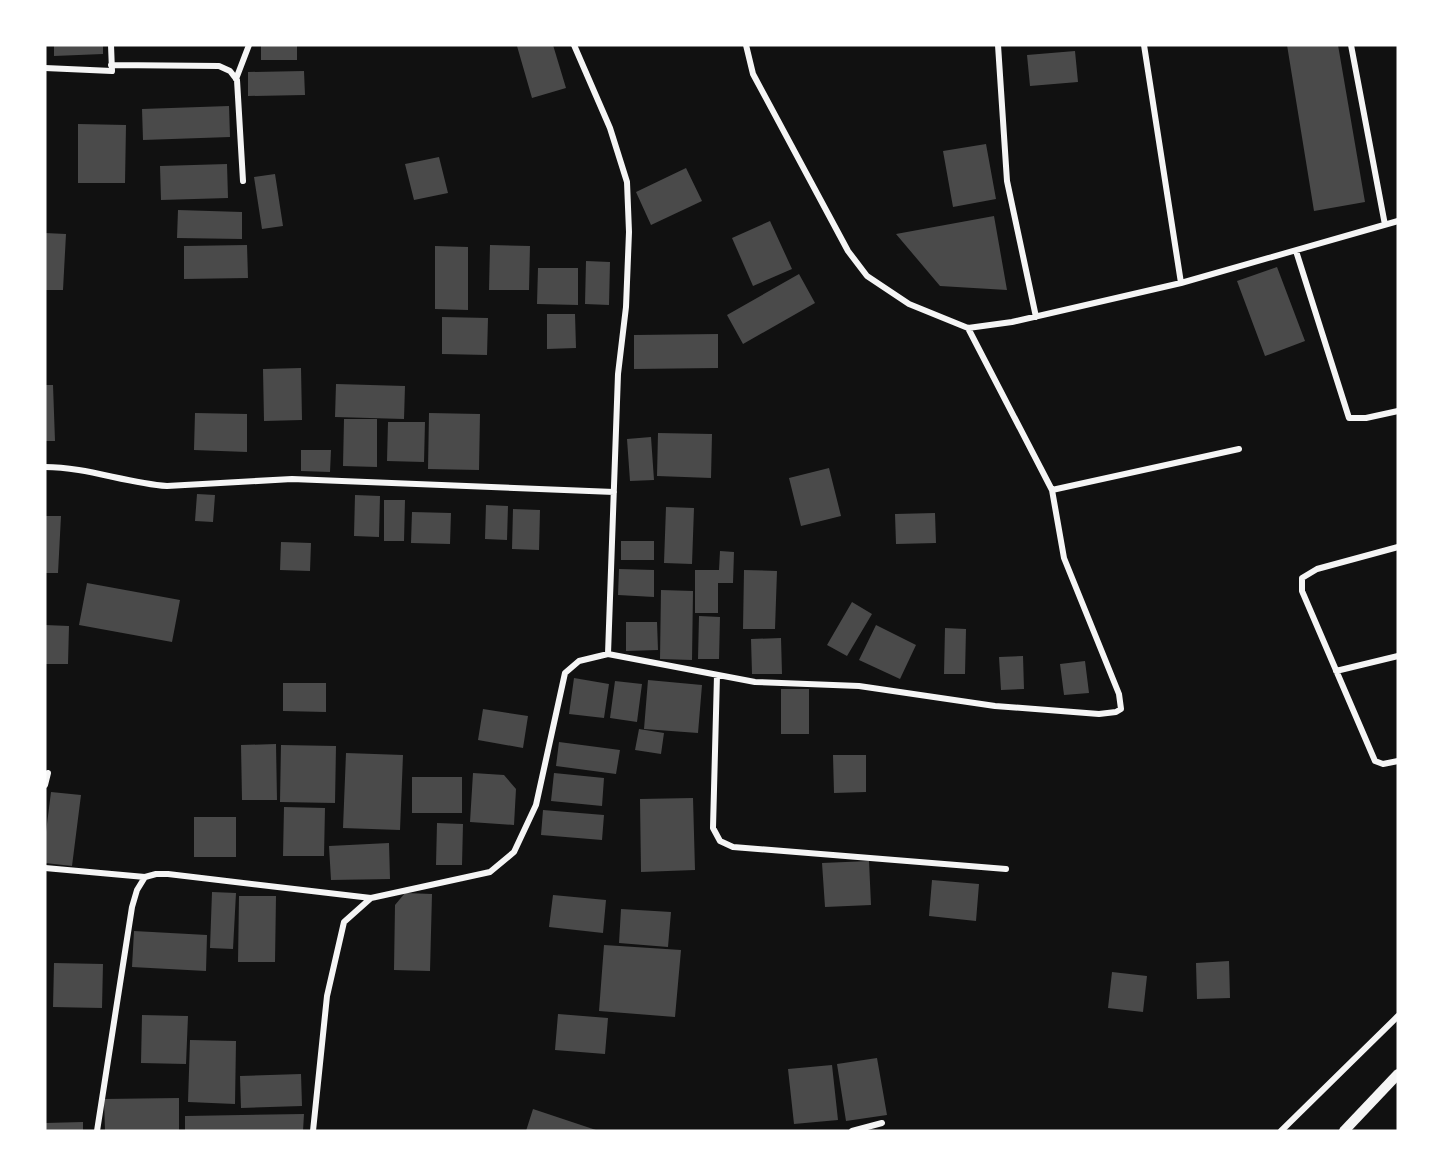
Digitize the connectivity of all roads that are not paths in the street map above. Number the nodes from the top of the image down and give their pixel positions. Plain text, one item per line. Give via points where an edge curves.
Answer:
1 (111, 45) edge
2 (249, 45) edge
3 (574, 45) edge
4 (746, 45) edge
5 (998, 45) edge
6 (1144, 45) edge
7 (1352, 45) edge
8 (111, 65) junction
9 (45, 69) edge
10 (236, 79) junction
11 (243, 182) dead end
12 (1398, 221) edge
13 (1385, 225) junction
14 (1296, 251) junction
15 (1181, 283) junction
16 (1036, 317) junction
17 (968, 328) junction
18 (1398, 411) edge
19 (1239, 449) dead end
20 (45, 467) edge
21 (1052, 490) junction
22 (614, 492) junction
23 (1398, 547) edge
24 (608, 654) junction
25 (1398, 656) edge
26 (1336, 671) junction
27 (717, 675) junction
28 (1398, 761) edge
29 (48, 773) dead end
30 (45, 785) edge
31 (45, 868) edge
32 (1006, 869) dead end
33 (145, 877) junction
34 (371, 898) junction
35 (1398, 1016) edge
36 (1398, 1074) edge
37 (882, 1123) dead end
38 (97, 1131) edge
39 (313, 1131) edge
40 (852, 1131) edge
41 (1281, 1131) edge
42 (1344, 1131) edge

1 - 8 street
2 - 10 street
3 - 22 street via 610,128 627,182 626,307 618,374
4 - 17 street via 753,74 848,251 867,276 909,304
5 - 16 street via 1006,181
6 - 15 street
7 - 13 street
8 - 9 street via 112,71
8 - 10 street via 219,66
10 - 11 street
12 - 13 street
13 - 14 street
14 - 15 street
14 - 18 street via 1349,418
15 - 16 street
16 - 17 street
17 - 21 street
19 - 21 street
20 - 22 street via 167,486 292,479
21 - 27 street via 1064,558 1119,694 1121,709 1116,712 995,706 859,686 755,682
22 - 24 street
23 - 26 street via 1317,569 1302,578 1302,591
24 - 27 street
24 - 34 street via 579,661 566,673 536,805 513,852 489,873
25 - 26 street
26 - 28 street via 1375,761
27 - 32 street via 713,828 720,841 733,847
29 - 30 street
31 - 33 street
33 - 34 street via 168,874
33 - 38 street via 132,907
34 - 39 street via 344,922 327,996
35 - 41 street
36 - 42 street
37 - 40 street

